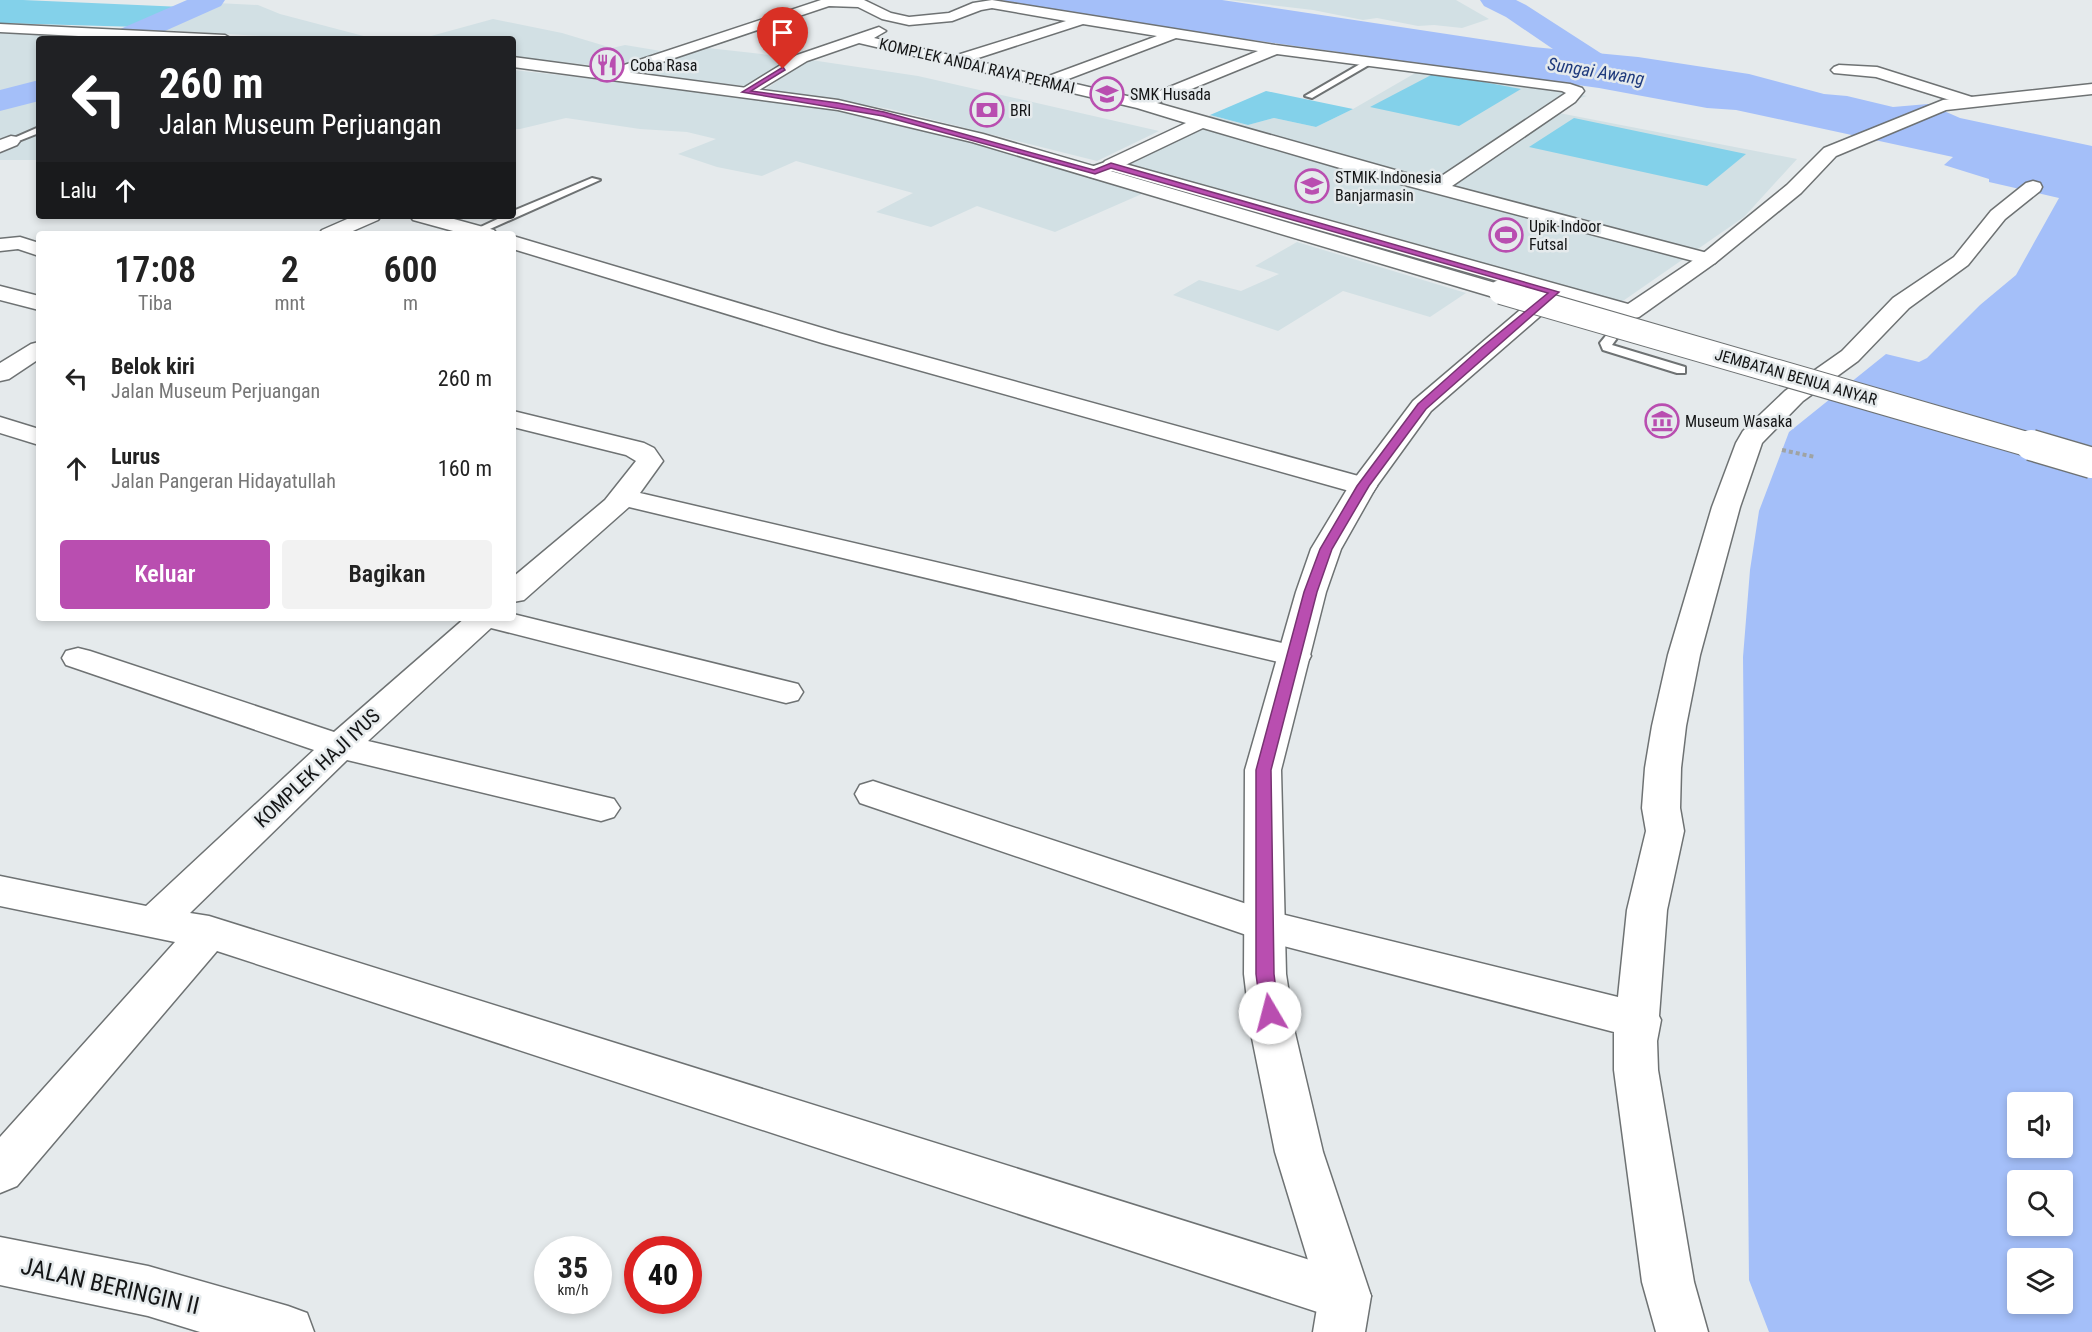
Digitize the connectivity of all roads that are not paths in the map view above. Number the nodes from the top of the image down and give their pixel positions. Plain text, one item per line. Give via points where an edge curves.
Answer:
1 (845, 1) edge
2 (1082, 20) junction
3 (909, 21) junction
4 (0, 28) edge
5 (1177, 33) junction
6 (166, 36) edge
7 (857, 38) junction
8 (1275, 48) junction
9 (516, 62) edge
10 (951, 62) junction
11 (1370, 62) junction
12 (1839, 70) dead end
13 (609, 75) junction
14 (1047, 82) junction
15 (2092, 89) edge
16 (745, 92) junction
17 (1309, 96) dead end
18 (1969, 101) junction
19 (1141, 104) junction
20 (1201, 122) junction
21 (36, 131) edge
22 (5, 144) edge
23 (1103, 169) junction
24 (594, 180) dead end
25 (2034, 187) dead end
26 (1437, 188) junction
27 (516, 214) edge
28 (364, 219) edge
29 (432, 219) edge
30 (506, 219) edge
31 (336, 231) edge
32 (478, 231) edge
33 (484, 231) edge
34 (516, 243) edge
35 (0, 245) edge
36 (36, 249) edge
37 (1708, 259) junction
38 (1555, 292) junction
39 (0, 293) edge
40 (36, 302) edge
41 (1630, 312) junction
42 (36, 350) edge
43 (1682, 370) dead end
44 (0, 374) edge
45 (516, 420) edge
46 (0, 425) edge
47 (36, 436) edge
48 (2092, 463) edge
49 (1363, 486) junction
50 (622, 497) junction
51 (516, 560) edge
52 (544, 566) junction
53 (516, 590) edge
54 (481, 621) edge
55 (501, 621) edge
56 (1295, 656) junction
57 (78, 658) dead end
58 (786, 692) dead end
59 (340, 746) junction
60 (873, 794) dead end
61 (601, 808) dead end
62 (0, 891) edge
63 (154, 923) junction
64 (1264, 925) junction
65 (209, 932) junction
66 (1639, 1020) junction
67 (0, 1171) edge
68 (0, 1261) edge
69 (1342, 1314) edge
70 (288, 1332) edge
71 (1682, 1332) edge

1 - 3 street
1 - 13 street via 828,2
2 - 3 street via 992,4 952,17
2 - 5 street
2 - 10 street
3 - 7 street, KOMPLEK ANDAI RAYA PERMAI
4 - 6 street
5 - 8 street
5 - 14 street
7 - 10 street, KOMPLEK ANDAI RAYA PERMAI
7 - 16 street, KOMPLEK ANDAI RAYA PERMAI via 802,58
8 - 11 street
8 - 19 street
9 - 13 street
10 - 14 street, KOMPLEK ANDAI RAYA PERMAI
11 - 17 lane
11 - 26 street via 1576,91
12 - 18 street via 1877,72
13 - 16 street
14 - 19 street, KOMPLEK ANDAI RAYA PERMAI
15 - 18 street
16 - 23 street via 884,114
18 - 37 street via 1943,105 1822,158 1794,189
19 - 20 street, KOMPLEK ANDAI RAYA PERMAI
20 - 23 street
20 - 26 street, KOMPLEK ANDAI RAYA PERMAI
21 - 22 lane
23 - 38 street
23 - 48 street, JEMBATAN BENUA ANYAR, bridge via 1501,292
24 - 27 lane
25 - 66 street via 1998,215 1961,261 1901,303 1850,356 1794,396 1752,436 1725,507 1669,726 1661,808 1665,831 1647,910
26 - 37 street, KOMPLEK ANDAI RAYA PERMAI
28 - 31 street
29 - 32 street
30 - 33 lane
34 - 49 street via 999,387
35 - 36 street via 20,243
37 - 41 street
38 - 41 street
38 - 49 street via 1422,406
39 - 40 street
41 - 43 lane via 1607,347
42 - 44 street
45 - 50 street via 645,453 650,461
46 - 47 street
49 - 56 street via 1326,549
50 - 52 street
50 - 56 street
51 - 52 street
52 - 53 street
54 - 59 street, KOMPLEK HAJI IYUS
55 - 58 street
56 - 64 street via 1263,770
57 - 59 street
59 - 61 street
59 - 63 street, KOMPLEK HAJI IYUS
60 - 64 street
62 - 63 street
63 - 65 street
64 - 66 street
64 - 69 street via 1265,974 1273,1033 1299,1152
65 - 67 street
65 - 69 street
66 - 71 street via 1636,1070 1668,1282
68 - 70 street, JALAN BERINGIN II via 148,1291

